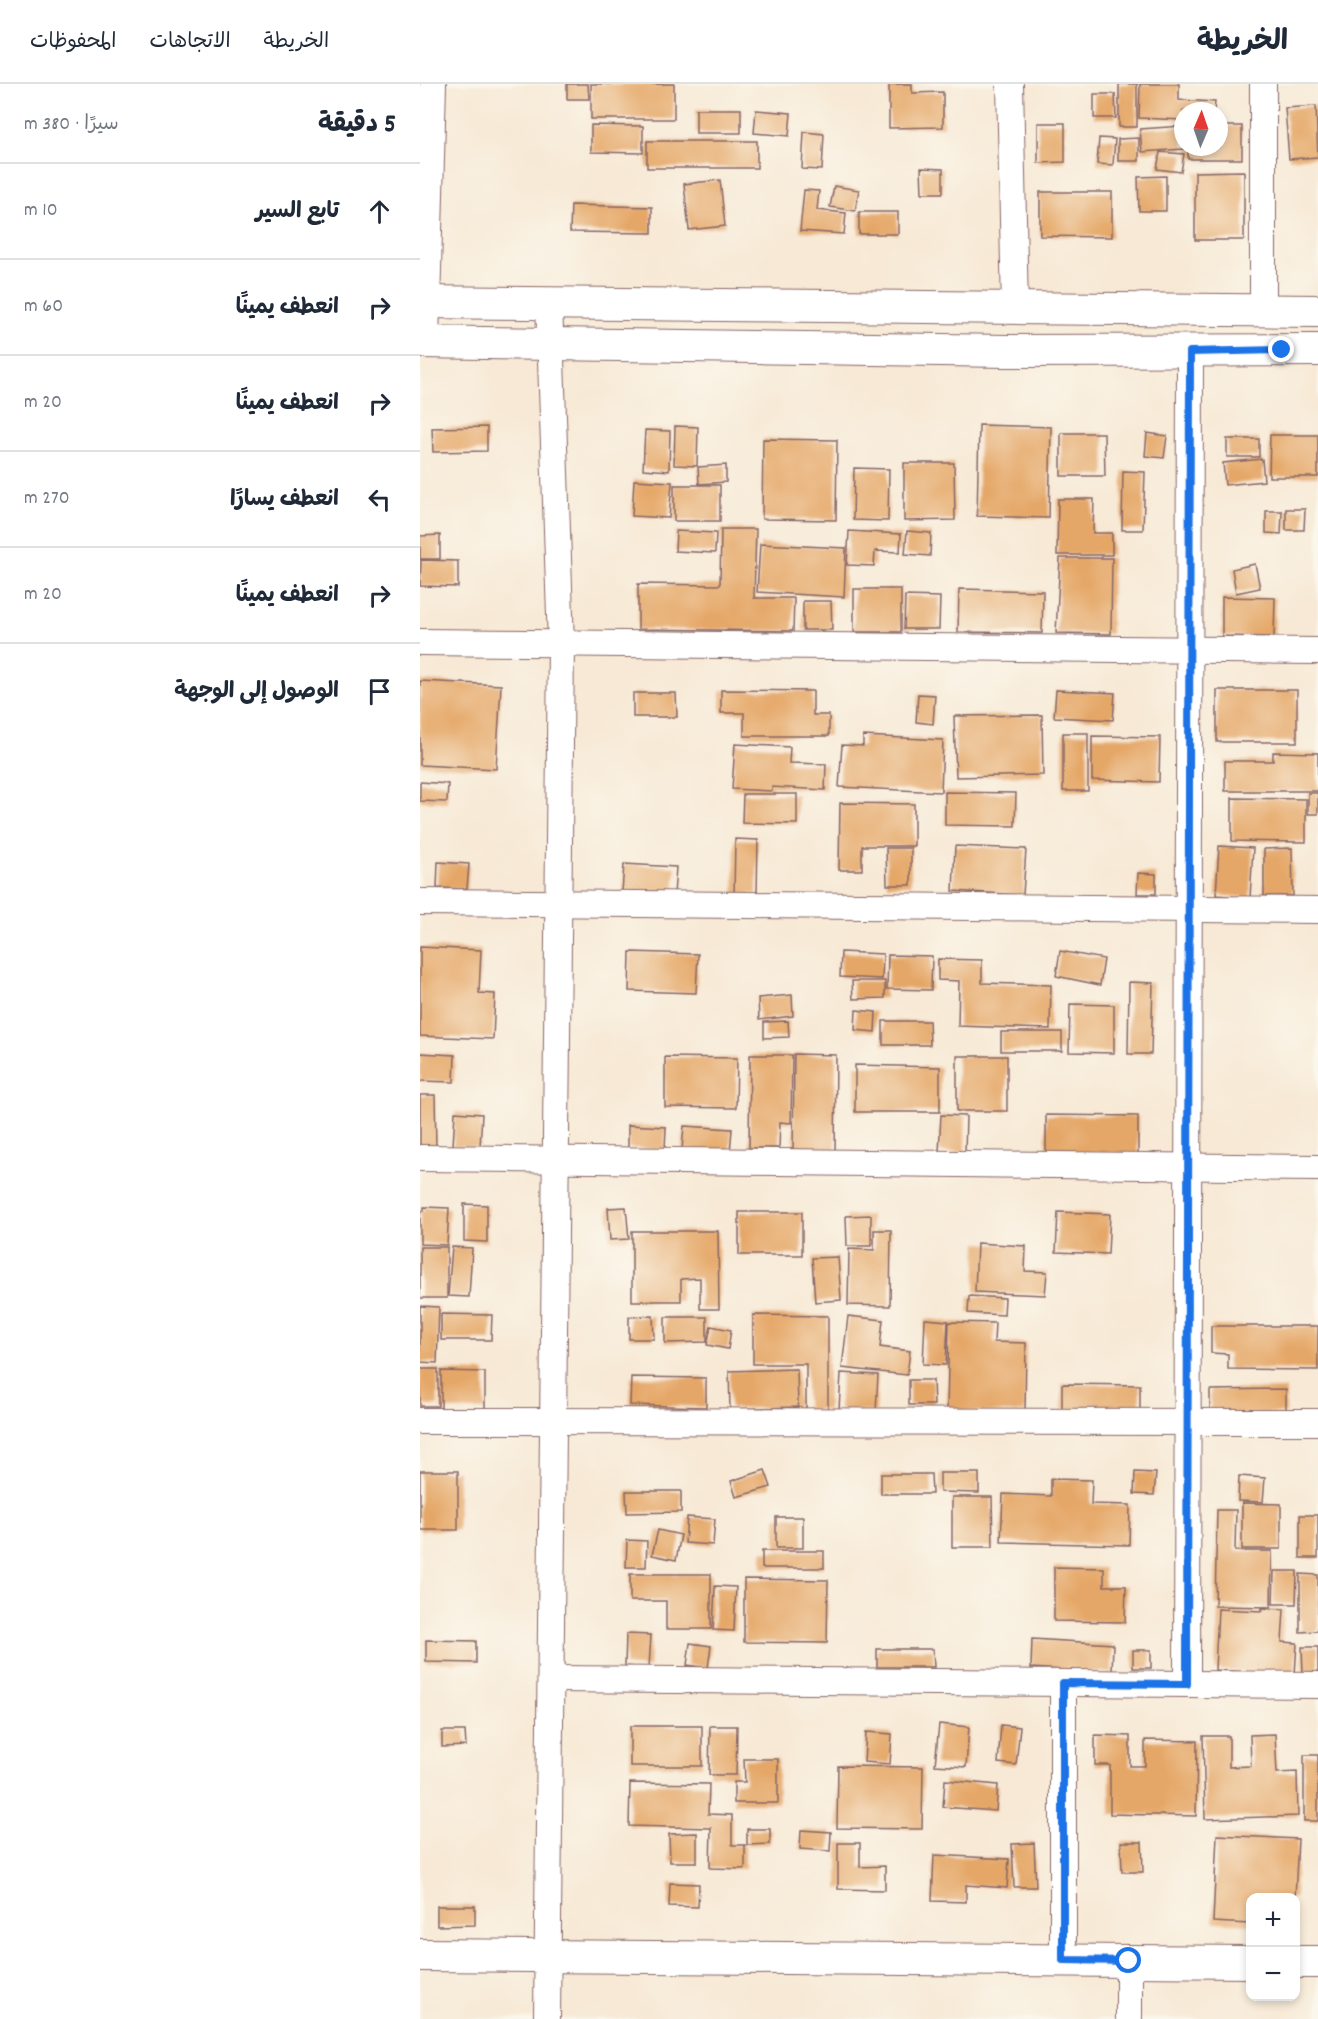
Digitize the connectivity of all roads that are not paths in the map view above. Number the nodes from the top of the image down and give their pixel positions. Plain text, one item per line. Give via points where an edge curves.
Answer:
1 (433, 84) edge
2 (1010, 84) edge
3 (1263, 84) edge
4 (423, 302) edge
5 (549, 303) junction
6 (1015, 309) junction
7 (1263, 311) junction
8 (1318, 311) edge
9 (423, 342) edge
10 (551, 346) junction
11 (1318, 350) edge
12 (1190, 352) junction
13 (420, 642) edge
14 (561, 644) junction
15 (1191, 650) junction
16 (1318, 651) edge
17 (420, 902) edge
18 (558, 902) junction
19 (1188, 907) junction
20 (1318, 910) edge
21 (420, 1158) edge
22 (555, 1158) junction
23 (1189, 1165) junction
24 (1318, 1168) edge
25 (420, 1421) edge
26 (1188, 1421) junction
27 (552, 1422) junction
28 (1318, 1422) edge
29 (551, 1679) junction
30 (1063, 1683) junction
31 (1187, 1684) junction
32 (1318, 1685) edge
33 (420, 1955) edge
34 (547, 1956) junction
35 (1063, 1960) junction
36 (1129, 1961) junction
37 (1246, 1962) edge
38 (1300, 1962) edge
39 (1318, 1962) edge
40 (547, 2019) edge
41 (1129, 2019) edge

1 - 4 street
2 - 6 street
3 - 7 street
4 - 5 street
4 - 9 street
5 - 6 street
5 - 10 street
6 - 7 street
7 - 8 street
9 - 10 street
10 - 12 street
10 - 14 street
11 - 12 street
12 - 15 street
13 - 14 street
14 - 15 street
14 - 18 street
15 - 16 street
15 - 19 street
17 - 18 street
18 - 19 street
18 - 22 street
19 - 20 street
19 - 23 street
21 - 22 street
22 - 23 street
22 - 27 street
23 - 24 street
23 - 26 street
25 - 27 street
26 - 27 street
26 - 28 street
26 - 31 street
27 - 29 street
29 - 30 street
29 - 34 street
30 - 31 street
30 - 35 street
31 - 32 street
33 - 34 street
34 - 35 street
34 - 40 street
35 - 36 street
36 - 37 street
36 - 41 street
38 - 39 street

